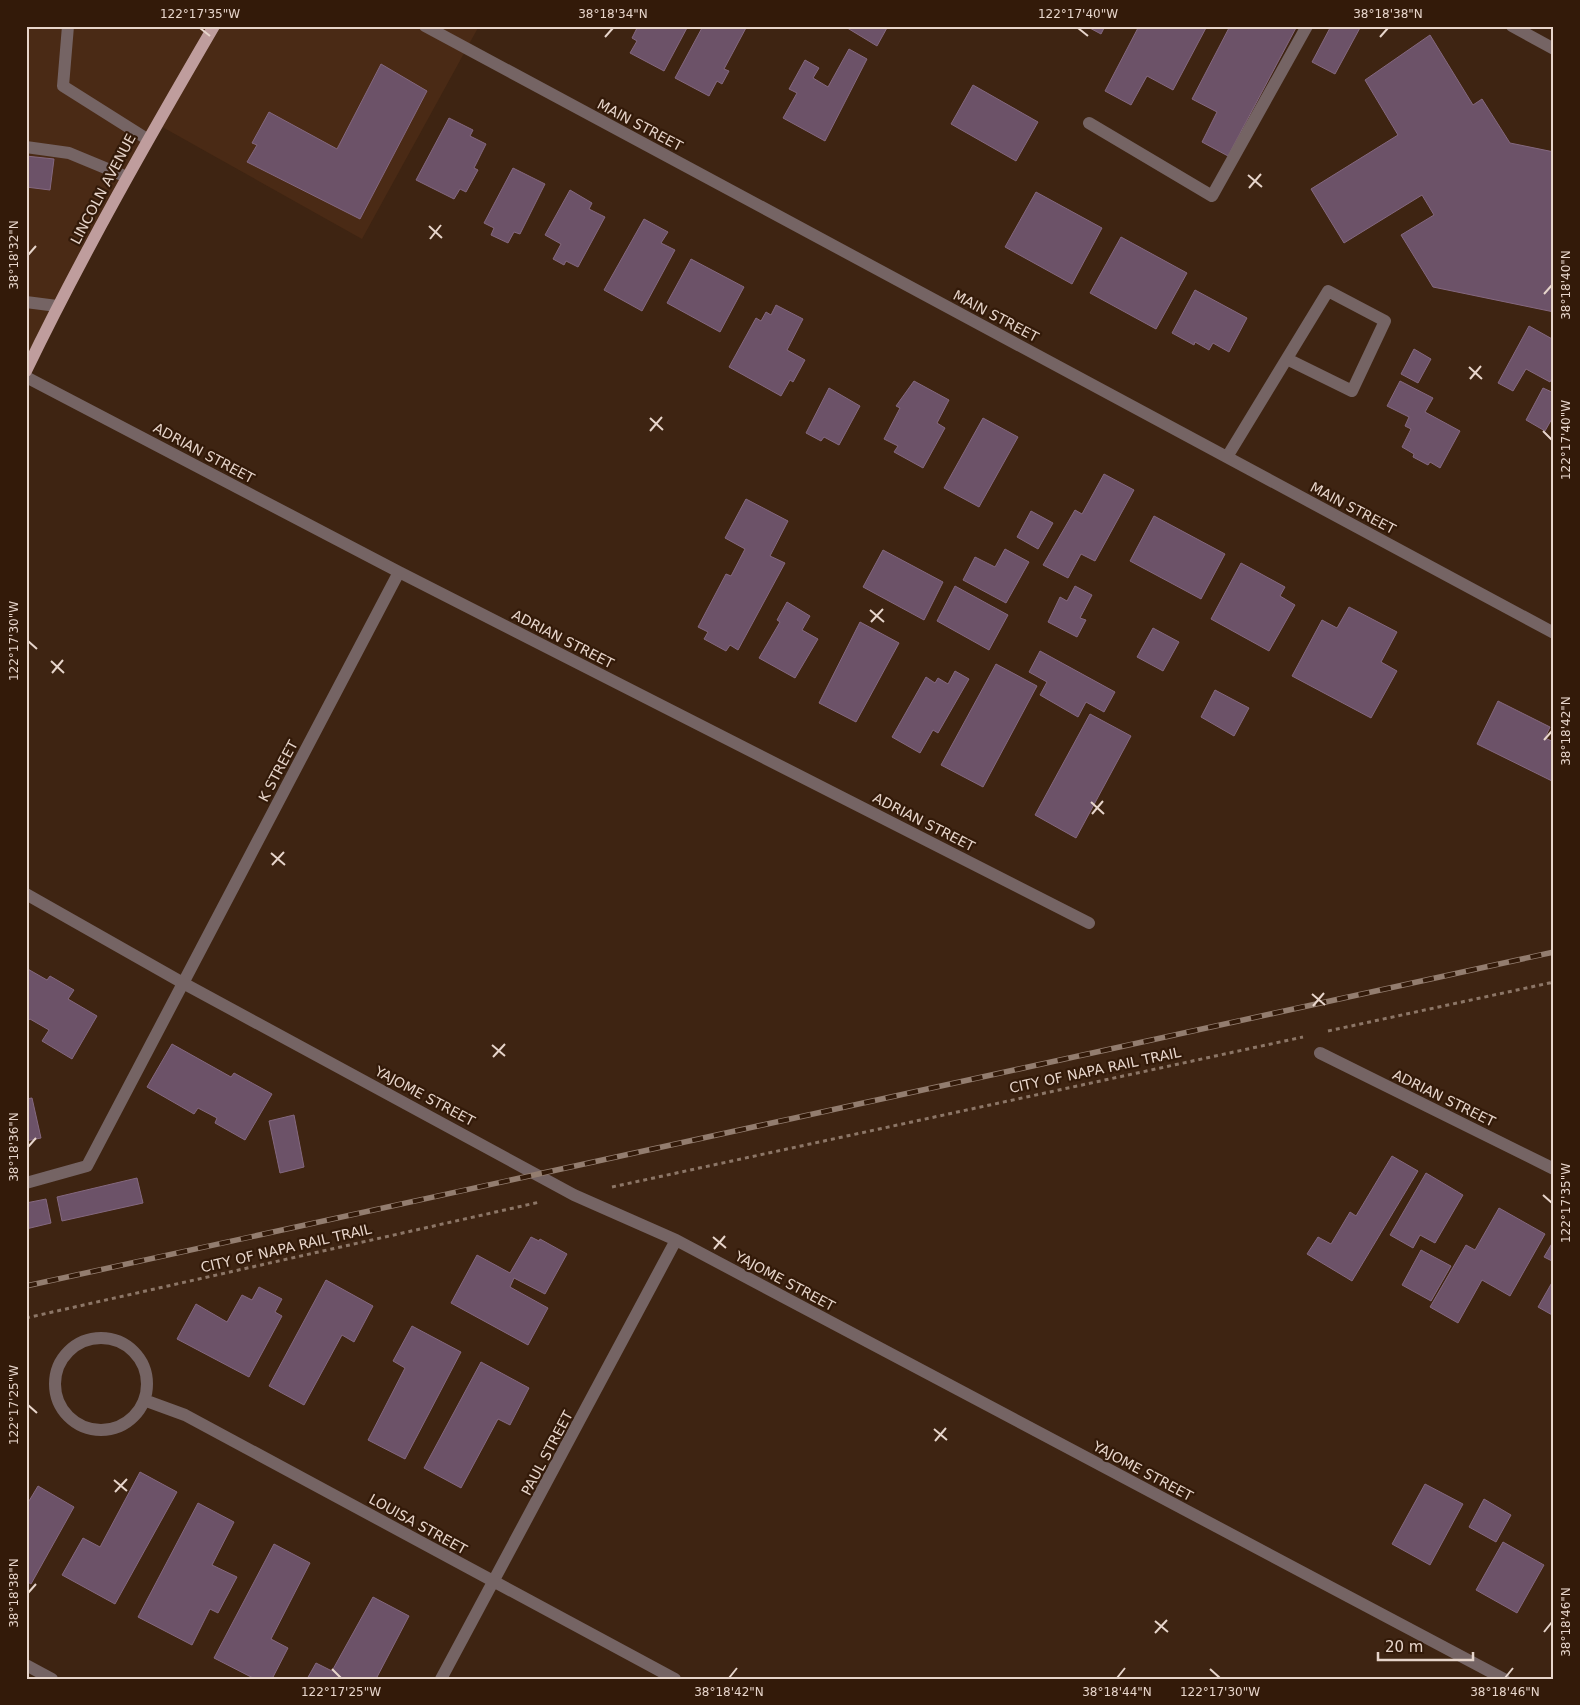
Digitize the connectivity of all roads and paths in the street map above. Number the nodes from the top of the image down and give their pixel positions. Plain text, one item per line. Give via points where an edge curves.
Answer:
1 (68, 26) edge
2 (214, 26) edge
3 (424, 26) edge
4 (1307, 26) edge
5 (1512, 26) edge
6 (1554, 48) edge
7 (1089, 123) dead end
8 (147, 140) junction
9 (26, 147) edge
10 (127, 177) junction
11 (26, 302) edge
12 (57, 306) junction
13 (1287, 359) junction
14 (26, 371) edge
15 (26, 377) edge
16 (1227, 457) junction
17 (399, 572) junction
18 (1554, 633) edge
19 (26, 894) edge
20 (1089, 923) dead end
21 (1554, 982) edge
22 (183, 983) junction
23 (1319, 1033) dead end
24 (1310, 1035) dead end
25 (1320, 1053) dead end
26 (1554, 1169) edge
27 (641, 1180) dead end
28 (26, 1183) edge
29 (543, 1202) dead end
30 (676, 1240) junction
31 (26, 1318) edge
32 (144, 1400) junction
33 (494, 1582) junction
34 (26, 1665) edge
35 (52, 1679) edge
36 (441, 1679) edge
37 (675, 1679) edge
38 (1504, 1679) edge

1 - 8 street via 62,86
2 - 8 main road, LINCOLN AVENUE
3 - 16 street, MAIN STREET
4 - 7 street via 1212,196
5 - 6 street
8 - 10 main road, LINCOLN AVENUE
9 - 10 street via 69,153
10 - 12 main road, LINCOLN AVENUE
11 - 12 street
12 - 14 main road, LINCOLN AVENUE
13 - 13 street via 1328,291 1385,321 1352,391
13 - 16 street
15 - 17 street, ADRIAN STREET
16 - 18 street, MAIN STREET
17 - 20 street, ADRIAN STREET
17 - 22 street, K STREET
19 - 22 street, YAJOME STREET
21 - 23 path
22 - 28 street, K STREET via 88,1166
22 - 30 street, YAJOME STREET via 574,1195
24 - 27 path, CITY OF NAPA RAIL TRAIL
25 - 26 street, ADRIAN STREET
29 - 31 path, CITY OF NAPA RAIL TRAIL
30 - 33 street, PAUL STREET
30 - 38 street, YAJOME STREET
32 - 32 street via 147,1384 144,1369 137,1355 125,1344 110,1339 94,1339 79,1344 66,1354 59,1366 55,1380 56,1395 62,1408 84,1426 98,1430 126,1422
32 - 33 street, LOUISA STREET via 186,1415
33 - 36 street, PAUL STREET
33 - 37 street, LOUISA STREET
34 - 35 street

